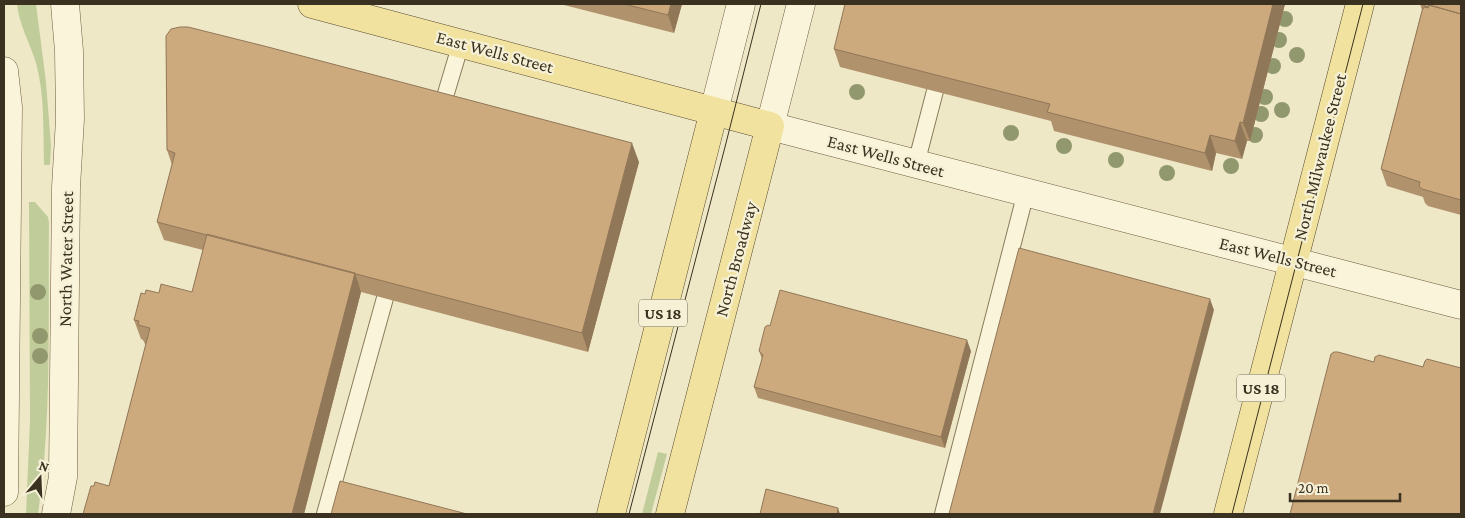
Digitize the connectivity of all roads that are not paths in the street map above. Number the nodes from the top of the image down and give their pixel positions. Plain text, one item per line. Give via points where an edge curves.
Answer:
1 (65, 4) edge
2 (312, 4) edge
3 (741, 4) edge
4 (801, 4) edge
5 (1360, 4) edge
6 (461, 43) junction
7 (4, 71) edge
8 (935, 92) edge
9 (441, 110) edge
10 (714, 111) junction
11 (770, 126) junction
12 (916, 164) junction
13 (1026, 192) junction
14 (1294, 261) junction
15 (385, 298) edge
16 (1461, 305) edge
17 (4, 492) edge
18 (56, 514) edge
19 (325, 514) edge
20 (610, 514) edge
21 (670, 514) edge
22 (943, 514) edge
23 (1228, 514) edge

1 - 18 main road, North Water Street via 70,119 62,477
2 - 6 main road, East Wells Street
3 - 10 main road
4 - 11 main road, North Broadway
5 - 14 main road, North Milwaukee Street / US 18
6 - 9 lane
6 - 10 main road, East Wells Street
7 - 17 main road via 8,107
8 - 12 lane
10 - 11 main road, East Wells Street
10 - 20 main road, US 18
11 - 12 main road, East Wells Street
11 - 21 main road, North Broadway
12 - 13 main road, East Wells Street
13 - 14 main road, East Wells Street
13 - 22 lane
14 - 16 main road, East Wells Street
14 - 23 main road, North Milwaukee Street / US 18
15 - 19 lane

